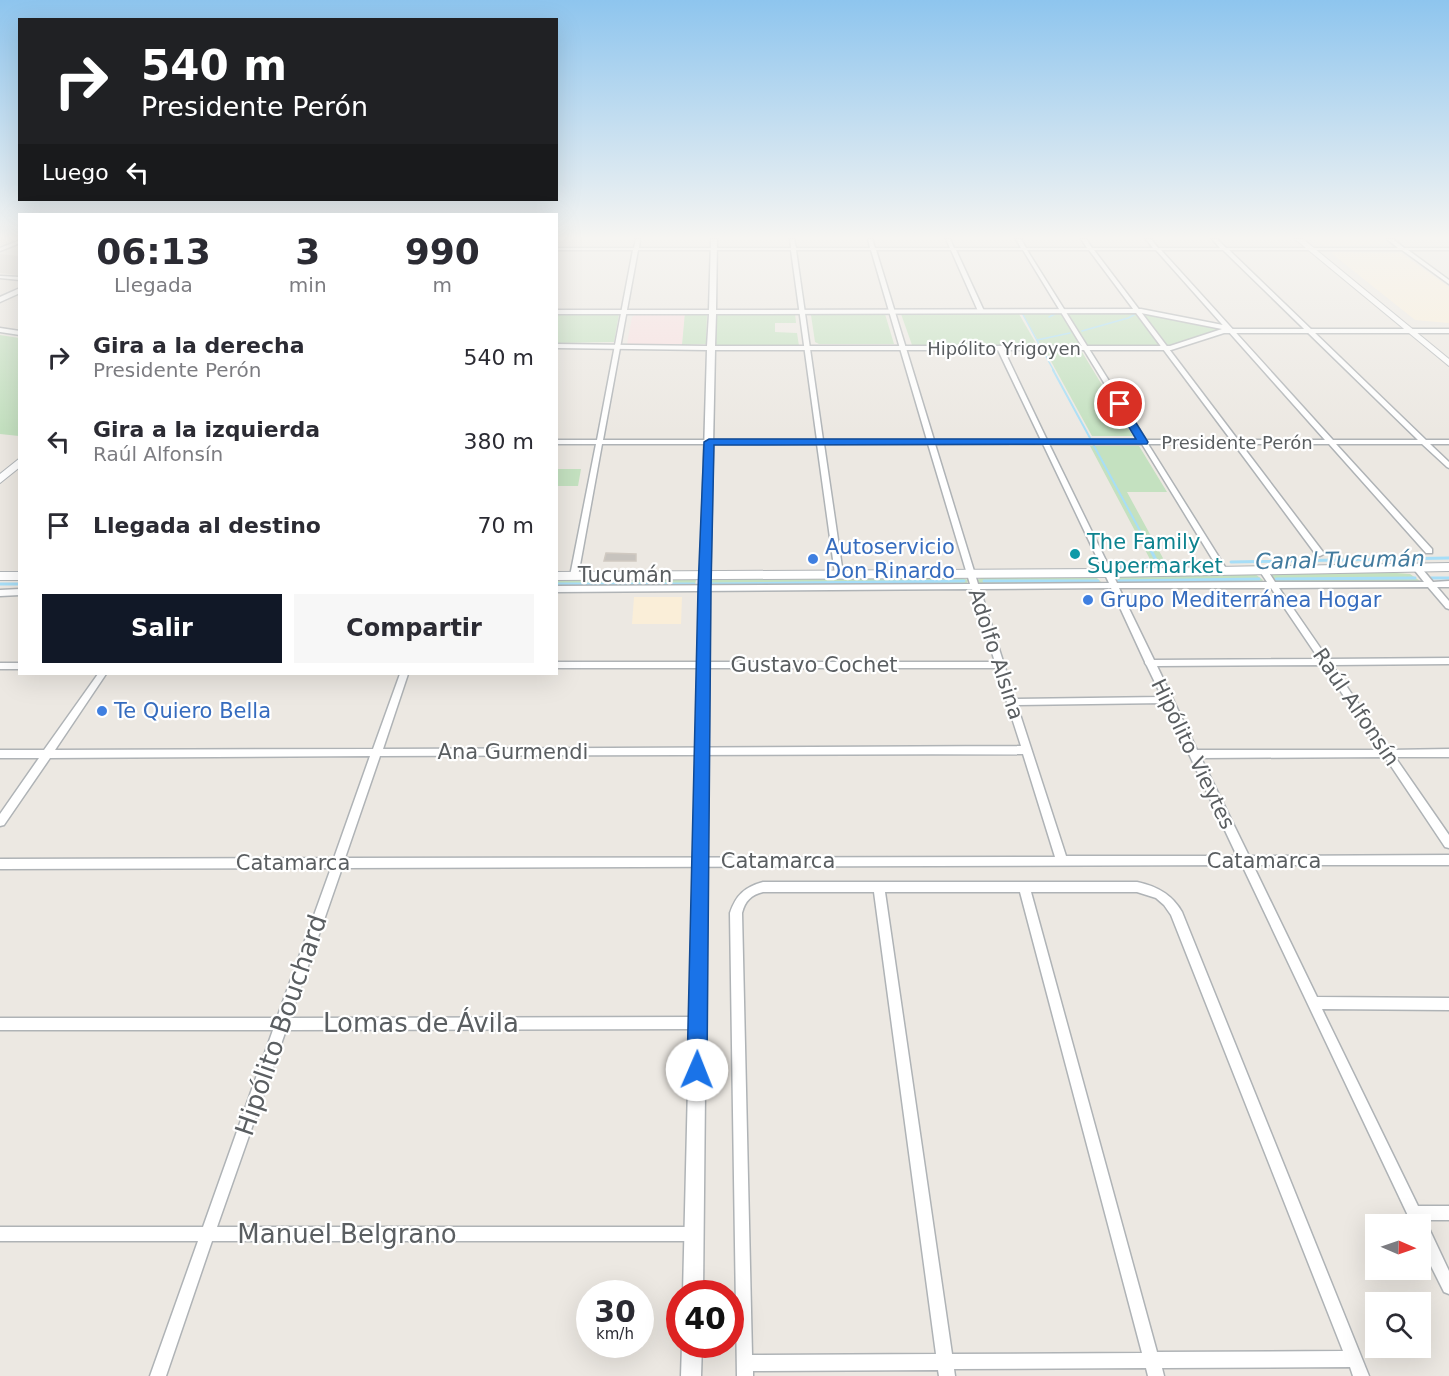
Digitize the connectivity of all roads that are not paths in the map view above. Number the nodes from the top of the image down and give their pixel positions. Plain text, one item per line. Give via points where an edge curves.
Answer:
1 (626, 303) edge
2 (712, 303) edge
3 (801, 303) edge
4 (889, 303) edge
5 (977, 303) edge
6 (1057, 303) edge
7 (1130, 303) edge
8 (1205, 303) edge
9 (1280, 303) edge
10 (1380, 303) edge
11 (624, 311) junction
12 (712, 311) junction
13 (802, 311) junction
14 (891, 311) junction
15 (981, 311) junction
16 (1062, 311) junction
17 (1136, 311) junction
18 (558, 312) edge
19 (1228, 329) junction
20 (1307, 329) junction
21 (1412, 329) junction
22 (1449, 329) edge
23 (0, 330) edge
24 (18, 333) edge
25 (558, 346) edge
26 (618, 347) junction
27 (712, 348) junction
28 (807, 348) junction
29 (903, 348) junction
30 (1000, 348) junction
31 (1085, 348) junction
32 (1165, 348) junction
33 (1449, 356) edge
34 (1449, 363) edge
35 (558, 442) edge
36 (600, 442) junction
37 (709, 442) junction
38 (821, 442) junction
39 (931, 442) junction
40 (1044, 442) junction
41 (1143, 442) junction
42 (1236, 442) junction
43 (1330, 442) junction
44 (1424, 442) junction
45 (1449, 442) edge
46 (18, 463) edge
47 (1449, 466) edge
48 (0, 480) edge
49 (1429, 551) dead end
50 (1320, 554) dead end
51 (1416, 567) junction
52 (1449, 567) edge
53 (1223, 570) junction
54 (1263, 570) junction
55 (1106, 573) junction
56 (840, 574) junction
57 (971, 574) junction
58 (705, 575) junction
59 (0, 576) edge
60 (18, 576) edge
61 (558, 576) edge
62 (573, 576) junction
63 (1430, 584) junction
64 (1449, 584) edge
65 (1273, 585) junction
66 (1112, 586) junction
67 (975, 588) junction
68 (705, 589) junction
69 (558, 590) edge
70 (0, 592) edge
71 (18, 592) edge
72 (1449, 606) edge
73 (1449, 661) edge
74 (1325, 662) junction
75 (1149, 663) junction
76 (558, 665) edge
77 (704, 665) junction
78 (1000, 665) junction
79 (0, 666) edge
80 (18, 666) edge
81 (101, 675) edge
82 (404, 675) edge
83 (1167, 700) junction
84 (1011, 702) junction
85 (1027, 750) junction
86 (702, 751) junction
87 (376, 753) junction
88 (1388, 753) junction
89 (1449, 753) edge
90 (0, 754) edge
91 (47, 754) junction
92 (1193, 754) junction
93 (0, 822) edge
94 (1449, 844) edge
95 (1449, 860) edge
96 (701, 861) junction
97 (1062, 861) junction
98 (1244, 861) junction
99 (338, 863) junction
100 (0, 864) edge
101 (879, 887) junction
102 (1024, 887) junction
103 (1313, 1003) junction
104 (1449, 1004) edge
105 (281, 1023) junction
106 (698, 1023) junction
107 (0, 1024) edge
108 (1449, 1213) edge
109 (1415, 1214) edge
110 (1431, 1218) edge
111 (0, 1234) edge
112 (208, 1234) junction
113 (694, 1234) junction
114 (1431, 1249) edge
115 (693, 1280) edge
116 (1449, 1287) edge
117 (692, 1358) edge
118 (1152, 1359) junction
119 (1354, 1359) junction
120 (946, 1368) edge
121 (745, 1370) edge
122 (158, 1376) edge
123 (691, 1376) edge
124 (1156, 1376) edge
125 (1361, 1376) edge

1 - 11 street
2 - 12 street
3 - 13 street
4 - 14 street, Adolfo Alsina
5 - 15 street
6 - 16 street
7 - 17 street
8 - 19 street
9 - 20 street
10 - 21 main road
11 - 12 street
11 - 18 street
11 - 26 street
12 - 13 street
12 - 27 street
13 - 14 street
13 - 28 street
14 - 15 street
14 - 29 street, Adolfo Alsina
15 - 16 street
16 - 17 street
16 - 31 street
17 - 19 street
17 - 32 street
19 - 20 street, Hipólito Yrigoyen
19 - 32 street, Hipólito Yrigoyen
19 - 43 street
20 - 21 street, Hipólito Yrigoyen
20 - 44 street
21 - 22 street, Hipólito Yrigoyen
21 - 33 main road
21 - 34 main road
23 - 24 street
25 - 26 street, Hipólito Yrigoyen
26 - 27 street, Hipólito Yrigoyen
26 - 36 street
27 - 28 street, Hipólito Yrigoyen
27 - 37 street
28 - 29 street, Hipólito Yrigoyen
28 - 38 street
29 - 30 street, Hipólito Yrigoyen
29 - 39 street, Adolfo Alsina
30 - 31 street, Hipólito Yrigoyen
30 - 40 street, Hipólito Vieytes
31 - 32 street, Hipólito Yrigoyen
31 - 41 street
32 - 42 street
35 - 36 street, Presidente Perón
36 - 37 street, Presidente Perón
36 - 62 street
37 - 38 street, Presidente Perón
37 - 58 street
38 - 39 street, Presidente Perón
38 - 56 street
39 - 40 street, Presidente Perón
39 - 57 street, Adolfo Alsina
40 - 41 street, Presidente Perón
40 - 55 street, Hipólito Vieytes
41 - 42 street, Presidente Perón
41 - 53 street
42 - 43 street, Presidente Perón
42 - 50 street
43 - 44 street, Presidente Perón
43 - 49 street
44 - 45 street, Presidente Perón
44 - 47 street
46 - 48 main road
51 - 52 main road, Tucumán
51 - 54 main road, Tucumán
51 - 63 street
53 - 54 main road, Tucumán
53 - 55 main road, Tucumán
54 - 65 street, Raúl Alfonsín
55 - 57 main road, Tucumán
55 - 66 street, Hipólito Vieytes
56 - 57 main road, Tucumán
56 - 58 main road, Tucumán
57 - 67 street, Adolfo Alsina
58 - 62 main road, Tucumán
58 - 68 street
59 - 60 main road
61 - 62 main road, Tucumán
63 - 64 street, Tucumán
63 - 65 street, Tucumán
63 - 72 street
65 - 66 street, Tucumán
65 - 74 street, Raúl Alfonsín
66 - 67 street, Tucumán
66 - 75 street, Hipólito Vieytes
67 - 68 street, Tucumán
67 - 78 street, Adolfo Alsina
68 - 69 street, Tucumán
68 - 77 street
70 - 71 street
73 - 74 street
74 - 75 street
74 - 88 street, Raúl Alfonsín
75 - 83 street, Hipólito Vieytes
76 - 77 street, Gustavo Cochet
77 - 78 street, Gustavo Cochet
77 - 86 street
78 - 84 street, Adolfo Alsina
79 - 80 street
81 - 91 street
82 - 87 street, Hipólito Bouchard
83 - 84 street
83 - 92 street, Hipólito Vieytes
84 - 85 street, Adolfo Alsina
85 - 86 street, Ana Gurmendi
85 - 97 street, Adolfo Alsina
86 - 87 street, Ana Gurmendi
86 - 96 street
87 - 91 street, Ana Gurmendi
87 - 99 street, Hipólito Bouchard
88 - 89 street
88 - 92 street
88 - 94 street, Raúl Alfonsín
90 - 91 street, Ana Gurmendi
91 - 93 street
92 - 98 street, Hipólito Vieytes
95 - 98 street, Catamarca
96 - 97 street, Catamarca
96 - 99 street, Catamarca
96 - 106 street
97 - 98 street, Catamarca
98 - 103 street, Hipólito Vieytes
99 - 100 street, Catamarca
99 - 105 street, Hipólito Bouchard
101 - 102 street
101 - 120 street
101 - 121 street via 763,887 739,901 736,913
102 - 118 street
102 - 119 street via 1137,886 1170,902
103 - 104 street
103 - 109 street, Hipólito Vieytes
105 - 106 street, Lomas de Ávila
105 - 107 street, Lomas de Ávila
105 - 112 street, Hipólito Bouchard
106 - 113 street
108 - 110 street
111 - 112 street, Manuel Belgrano
112 - 113 street, Manuel Belgrano
112 - 122 street, Hipólito Bouchard
113 - 115 street
114 - 116 street, Hipólito Vieytes
117 - 123 street
118 - 119 street
118 - 120 street
118 - 124 street
119 - 125 street
120 - 121 street

